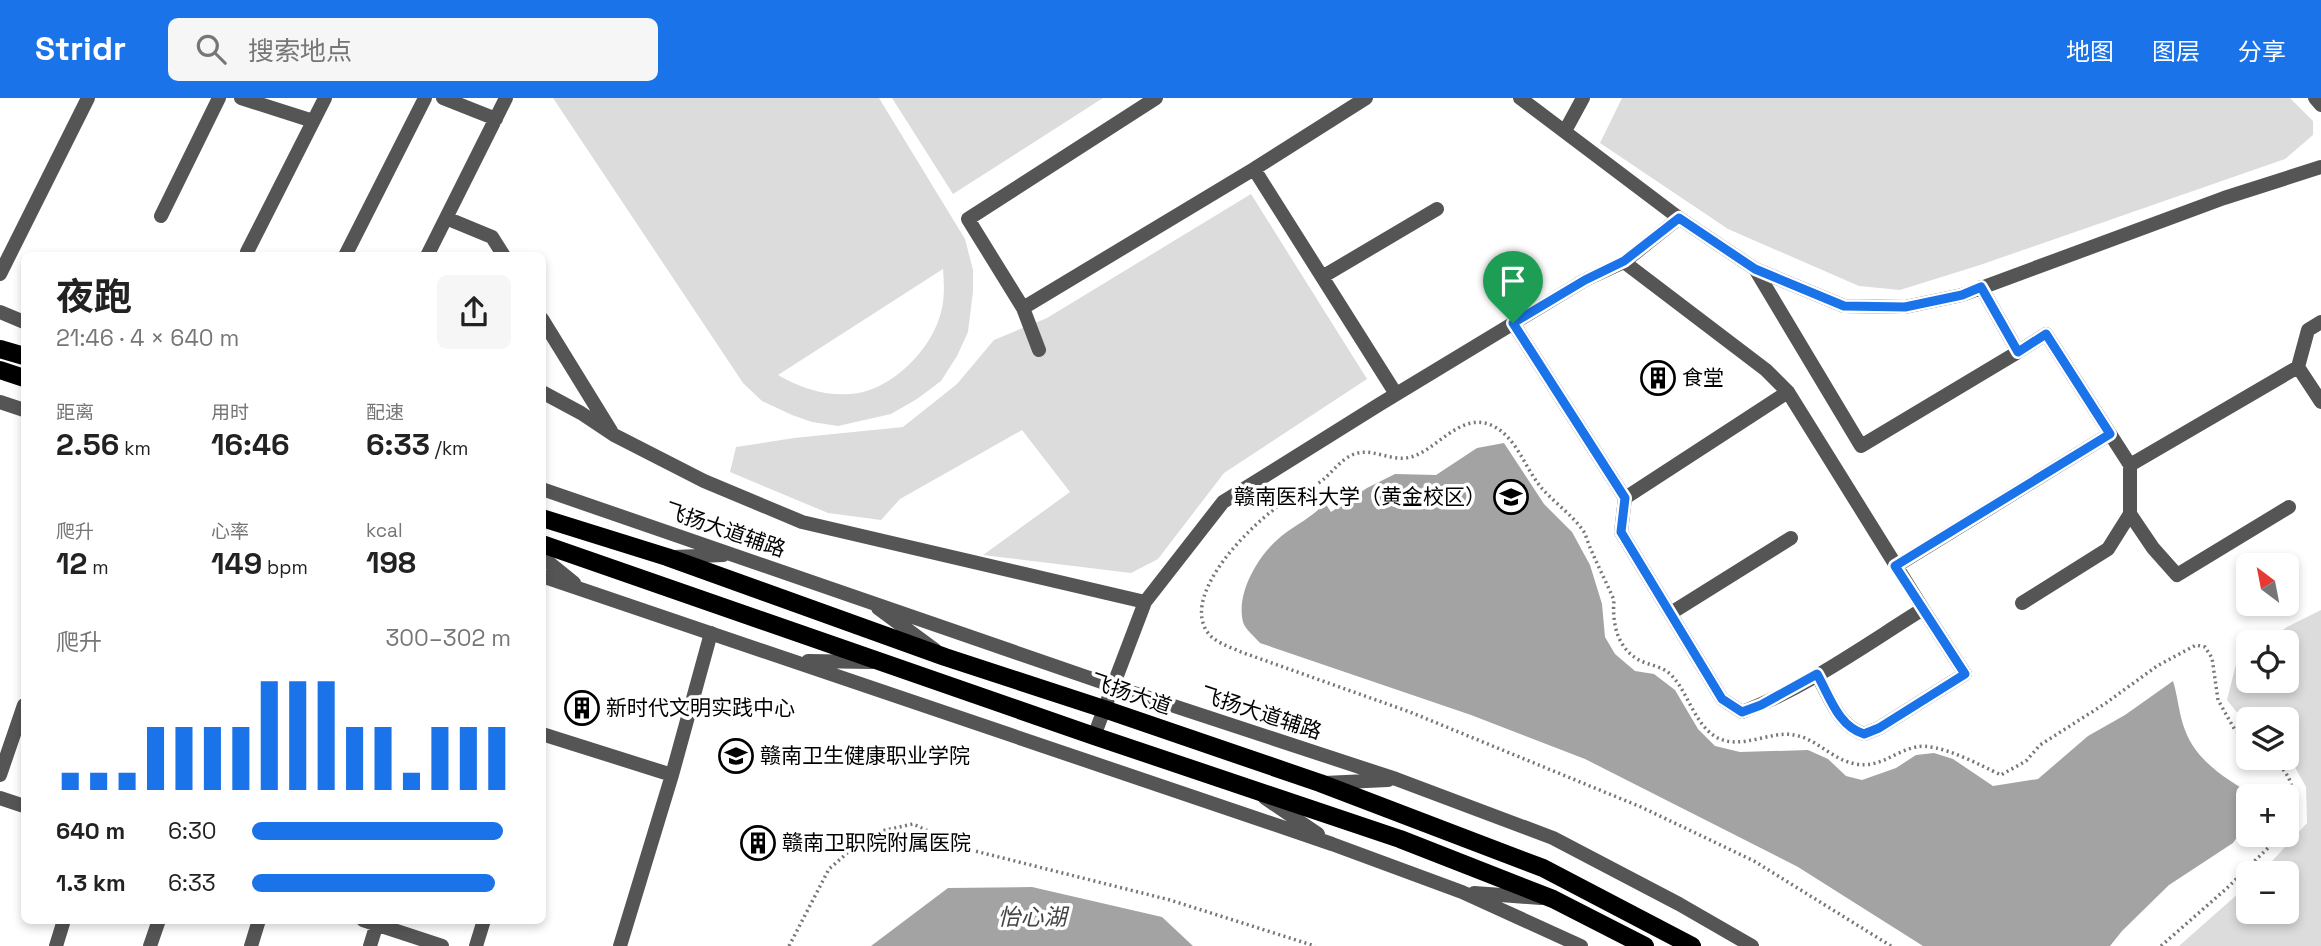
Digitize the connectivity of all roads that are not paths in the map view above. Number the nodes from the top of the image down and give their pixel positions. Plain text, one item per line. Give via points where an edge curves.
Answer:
1 (88, 98) edge
2 (219, 98) edge
3 (241, 98) edge
4 (325, 98) edge
5 (425, 98) edge
6 (443, 98) edge
7 (506, 98) edge
8 (1156, 98) edge
9 (1366, 98) edge
10 (1520, 98) edge
11 (1583, 98) edge
12 (2315, 98) edge
13 (2321, 105) edge
14 (496, 119) junction
15 (313, 121) junction
16 (1565, 131) junction
17 (2321, 167) edge
18 (1254, 169) junction
19 (1437, 209) dead end
20 (162, 216) dead end
21 (446, 218) junction
22 (1679, 218) junction
23 (247, 252) dead end
24 (347, 252) edge
25 (429, 252) edge
26 (501, 252) edge
27 (1624, 261) junction
28 (1755, 269) junction
29 (0, 274) edge
30 (1322, 277) junction
31 (1981, 287) junction
32 (1023, 307) junction
33 (0, 312) edge
34 (21, 321) edge
35 (2321, 322) edge
36 (1513, 323) junction
37 (546, 325) edge
38 (0, 349) edge
39 (1039, 350) dead end
40 (2018, 352) junction
41 (21, 355) edge
42 (2298, 367) junction
43 (0, 370) edge
44 (21, 377) edge
45 (1788, 392) junction
46 (546, 393) edge
47 (1396, 394) junction
48 (0, 402) edge
49 (2321, 402) edge
50 (21, 409) edge
51 (2110, 434) junction
52 (614, 435) junction
53 (2130, 465) junction
54 (546, 490) edge
55 (1625, 498) junction
56 (2289, 507) dead end
57 (2130, 514) junction
58 (546, 519) edge
59 (1791, 538) dead end
60 (546, 545) edge
61 (732, 555) junction
62 (667, 557) junction
63 (546, 560) edge
64 (1895, 566) junction
65 (546, 577) edge
66 (580, 588) junction
67 (866, 599) junction
68 (1144, 602) junction
69 (2022, 603) dead end
70 (1923, 609) junction
71 (1671, 613) junction
72 (711, 633) junction
73 (945, 657) junction
74 (793, 661) junction
75 (881, 662) junction
76 (1817, 674) junction
77 (1113, 686) junction
78 (1104, 709) junction
79 (21, 714) edge
80 (546, 735) edge
81 (1094, 736) junction
82 (0, 775) edge
83 (671, 775) junction
84 (1396, 779) junction
85 (1320, 783) junction
86 (1256, 791) junction
87 (0, 798) edge
88 (21, 805) edge
89 (1332, 844) junction
90 (1462, 892) junction
91 (1553, 899) junction
92 (63, 924) edge
93 (158, 924) edge
94 (258, 924) edge
95 (373, 924) edge
96 (379, 924) edge
97 (483, 924) edge
98 (57, 946) edge
99 (150, 946) edge
100 (251, 946) edge
101 (370, 946) edge
102 (442, 946) edge
103 (476, 946) edge
104 (620, 946) edge
105 (1581, 946) edge
106 (1645, 946) edge
107 (1692, 946) edge
108 (1752, 946) edge

1 - 29 street
2 - 20 street
3 - 15 street
4 - 15 street
5 - 24 street
6 - 14 street
7 - 14 street
8 - 32 street via 968,219
9 - 18 street
10 - 16 street
11 - 16 street
12 - 13 street
14 - 21 street
15 - 23 street
16 - 22 street
17 - 31 street
18 - 30 street
18 - 32 street
19 - 30 street
21 - 25 street
21 - 26 street via 492,237
22 - 27 street
22 - 28 street
27 - 36 street
27 - 45 street
28 - 31 street via 1844,306 1905,307
28 - 40 street via 1861,446
30 - 47 street
31 - 40 street
32 - 39 street
33 - 34 street
35 - 42 street via 2308,330
36 - 47 street
36 - 55 street
37 - 52 street
38 - 41 main road
40 - 51 street via 2046,334
42 - 49 street
42 - 53 street
43 - 44 main road
45 - 55 street
45 - 64 street
46 - 52 street
47 - 68 street via 1223,502
48 - 50 street
51 - 53 street
51 - 64 street
52 - 68 street via 704,481 802,522
53 - 57 street
54 - 61 street, 飞扬大道辅路
55 - 71 street via 1621,532
56 - 57 street via 2178,576
57 - 69 street via 2108,549
58 - 62 main road, 飞扬大道
59 - 71 street
60 - 75 main road
61 - 62 street
61 - 67 street, 飞扬大道辅路
62 - 73 main road, 飞扬大道
63 - 66 street
64 - 70 street
65 - 66 street
66 - 72 street
67 - 73 street
67 - 77 street, 飞扬大道辅路
68 - 77 street
70 - 76 street
70 - 76 street via 1965,674 1879,728 1864,734 1852,730 1842,721
71 - 76 street via 1722,699 1742,712
72 - 74 street
72 - 83 street
73 - 78 main road, 飞扬大道
74 - 75 street
74 - 89 street
75 - 81 main road
77 - 78 street
77 - 84 street, 飞扬大道辅路
78 - 81 street
78 - 85 main road, 飞扬大道
79 - 82 street
80 - 83 street
81 - 86 main road
83 - 104 street
84 - 85 street
84 - 108 street, 飞扬大道辅路 via 1553,838
85 - 107 main road, 飞扬大道 via 1544,868
86 - 89 street
86 - 91 main road via 1400,839
87 - 88 street
89 - 90 street
90 - 91 street
90 - 105 street
91 - 106 main road
92 - 98 street
93 - 99 street
94 - 100 street
95 - 101 street
96 - 102 street
97 - 103 street

